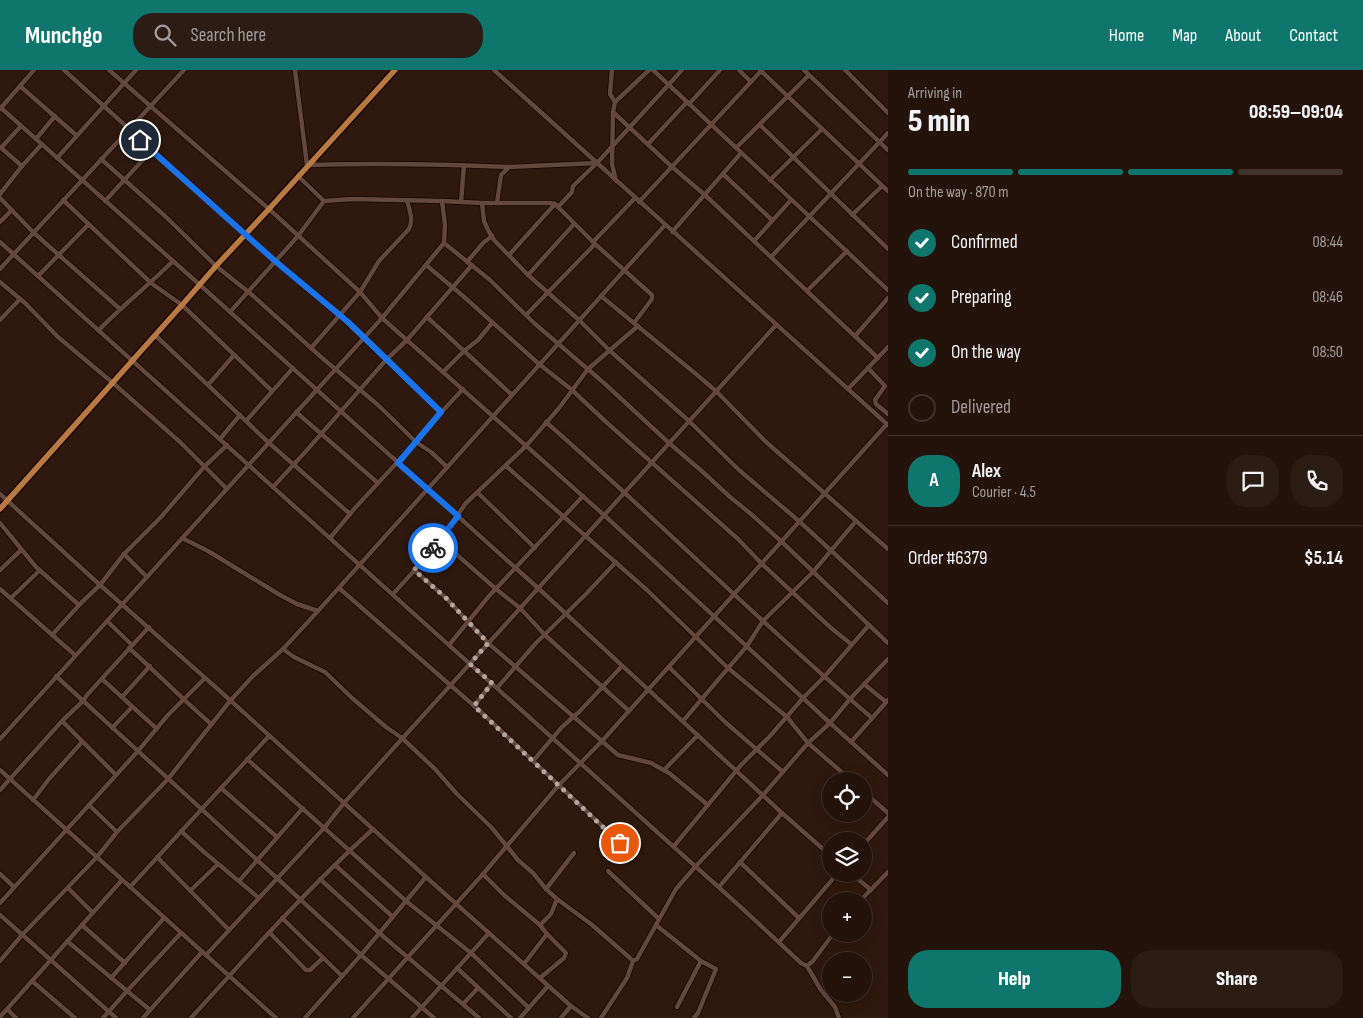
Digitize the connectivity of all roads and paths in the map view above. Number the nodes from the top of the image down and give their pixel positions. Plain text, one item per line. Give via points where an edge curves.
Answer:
1 (34, 70) edge
2 (64, 70) edge
3 (109, 70) edge
4 (136, 70) edge
5 (184, 70) edge
6 (295, 70) edge
7 (395, 70) edge
8 (494, 70) edge
9 (612, 70) edge
10 (649, 70) edge
11 (653, 70) edge
12 (682, 70) edge
13 (720, 70) edge
14 (739, 70) edge
15 (761, 70) edge
16 (804, 70) edge
17 (845, 70) edge
18 (809, 75) junction
19 (751, 82) junction
20 (124, 83) junction
21 (668, 84) junction
22 (20, 86) junction
23 (788, 96) junction
24 (616, 102) junction
25 (688, 103) junction
26 (150, 106) junction
27 (103, 107) junction
28 (0, 108) edge
29 (613, 112) junction
30 (888, 113) edge
31 (55, 116) junction
32 (711, 125) junction
33 (760, 125) junction
34 (22, 126) junction
35 (629, 127) junction
36 (822, 128) junction
37 (129, 129) junction
38 (888, 133) edge
39 (76, 135) junction
40 (36, 139) junction
41 (880, 142) junction
42 (42, 144) junction
43 (648, 144) junction
44 (613, 145) junction
45 (1, 147) edge
46 (736, 148) junction
47 (152, 150) junction
48 (888, 150) edge
49 (741, 153) junction
50 (57, 158) junction
51 (793, 158) junction
52 (101, 159) junction
53 (596, 163) junction
54 (859, 164) junction
55 (464, 165) junction
56 (22, 166) junction
57 (307, 166) junction
58 (671, 166) junction
59 (509, 167) junction
60 (723, 174) junction
61 (298, 176) junction
62 (82, 180) junction
63 (124, 180) junction
64 (770, 180) junction
65 (616, 181) junction
66 (882, 186) junction
67 (888, 191) edge
68 (0, 194) edge
69 (705, 194) junction
70 (830, 194) junction
71 (0, 198) edge
72 (63, 200) junction
73 (407, 200) junction
74 (637, 200) junction
75 (791, 200) junction
76 (105, 201) junction
77 (324, 201) junction
78 (442, 201) junction
79 (461, 202) junction
80 (482, 203) junction
81 (497, 203) junction
82 (556, 206) junction
83 (269, 209) junction
84 (12, 210) junction
85 (852, 215) junction
86 (809, 216) junction
87 (772, 220) junction
88 (0, 222) edge
89 (88, 224) junction
90 (574, 224) junction
91 (665, 225) junction
92 (34, 232) junction
93 (672, 232) junction
94 (245, 235) junction
95 (298, 236) junction
96 (492, 236) junction
97 (754, 241) junction
98 (0, 242) edge
99 (444, 243) junction
100 (594, 243) junction
101 (888, 249) edge
102 (847, 252) junction
103 (14, 254) junction
104 (59, 255) junction
105 (508, 255) junction
106 (771, 257) junction
107 (173, 261) junction
108 (275, 261) junction
109 (470, 263) junction
110 (426, 265) junction
111 (216, 266) junction
112 (0, 269) edge
113 (624, 270) junction
114 (528, 275) junction
115 (38, 276) junction
116 (0, 282) edge
117 (151, 283) junction
118 (200, 285) junction
119 (452, 287) junction
120 (888, 290) edge
121 (807, 291) junction
122 (248, 292) junction
123 (360, 292) junction
124 (548, 292) junction
125 (601, 296) junction
126 (888, 298) edge
127 (20, 299) junction
128 (182, 305) junction
129 (120, 309) junction
130 (230, 312) junction
131 (527, 314) junction
132 (339, 315) junction
133 (427, 317) junction
134 (382, 318) junction
135 (0, 320) edge
136 (579, 320) junction
137 (492, 322) junction
138 (776, 324) junction
139 (636, 325) junction
140 (98, 330) junction
141 (155, 335) junction
142 (855, 336) junction
143 (363, 338) junction
144 (407, 340) junction
145 (559, 343) junction
146 (888, 347) edge
147 (310, 348) junction
148 (609, 350) junction
149 (464, 351) junction
150 (234, 355) junction
151 (878, 358) junction
152 (133, 360) junction
153 (386, 360) junction
154 (539, 364) junction
155 (292, 368) junction
156 (868, 368) junction
157 (335, 369) junction
158 (588, 369) junction
159 (443, 372) junction
160 (113, 383) junction
161 (208, 385) junction
162 (462, 389) junction
163 (848, 389) junction
164 (317, 390) junction
165 (360, 390) junction
166 (572, 390) junction
167 (272, 391) junction
168 (716, 391) junction
169 (512, 395) junction
170 (340, 411) junction
171 (296, 412) junction
172 (441, 412) junction
173 (888, 414) edge
174 (240, 416) junction
175 (493, 416) junction
176 (246, 421) junction
177 (689, 421) junction
178 (546, 422) junction
179 (887, 424) edge
180 (322, 434) junction
181 (220, 439) junction
182 (416, 442) junction
183 (269, 443) junction
184 (669, 443) junction
185 (227, 445) junction
186 (526, 446) junction
187 (652, 462) junction
188 (398, 463) junction
189 (294, 464) junction
190 (248, 465) junction
191 (204, 466) junction
192 (506, 466) junction
193 (447, 467) junction
194 (378, 483) junction
195 (273, 486) junction
196 (227, 488) junction
197 (427, 489) junction
198 (624, 492) junction
199 (478, 493) junction
200 (826, 493) junction
201 (0, 494) edge
202 (583, 496) junction
203 (7, 500) junction
204 (0, 508) edge
205 (350, 514) junction
206 (604, 515) junction
207 (458, 516) junction
208 (564, 517) junction
209 (856, 521) junction
210 (800, 522) junction
211 (0, 523) edge
212 (585, 536) junction
213 (182, 538) junction
214 (330, 538) junction
215 (440, 540) junction
216 (782, 542) junction
217 (535, 548) junction
218 (888, 549) edge
219 (22, 550) junction
220 (831, 550) junction
221 (124, 554) junction
222 (616, 562) junction
223 (762, 564) junction
224 (360, 565) junction
225 (516, 568) junction
226 (0, 570) edge
227 (40, 570) junction
228 (414, 570) junction
229 (813, 572) junction
230 (147, 577) junction
231 (100, 585) junction
232 (339, 588) junction
233 (538, 588) junction
234 (0, 589) edge
235 (496, 589) junction
236 (792, 592) junction
237 (393, 594) junction
238 (734, 594) junction
239 (11, 598) junction
240 (888, 603) edge
241 (122, 604) junction
242 (79, 605) junction
243 (520, 608) junction
244 (318, 611) junction
245 (566, 614) junction
246 (715, 616) junction
247 (107, 620) junction
248 (763, 621) junction
249 (468, 622) junction
250 (869, 625) junction
251 (149, 627) junction
252 (52, 635) junction
253 (544, 635) junction
254 (696, 637) junction
255 (888, 642) edge
256 (488, 643) junction
257 (449, 644) junction
258 (851, 644) junction
259 (747, 646) junction
260 (131, 647) junction
261 (283, 649) junction
262 (75, 656) junction
263 (888, 659) edge
264 (470, 664) junction
265 (150, 666) junction
266 (622, 666) junction
267 (516, 667) junction
268 (669, 667) junction
269 (728, 668) junction
270 (56, 676) junction
271 (824, 677) junction
272 (205, 678) junction
273 (102, 679) junction
274 (492, 683) junction
275 (864, 684) junction
276 (450, 685) junction
277 (602, 687) junction
278 (497, 688) junction
279 (649, 690) junction
280 (122, 697) junction
281 (701, 698) junction
282 (803, 698) junction
283 (850, 699) junction
284 (183, 700) junction
285 (83, 701) junction
286 (230, 701) junction
287 (887, 701) edge
288 (132, 706) junction
289 (474, 706) junction
290 (629, 711) junction
291 (574, 717) junction
292 (786, 717) junction
293 (872, 718) junction
294 (62, 721) junction
295 (683, 721) junction
296 (211, 724) junction
297 (830, 724) junction
298 (112, 728) junction
299 (157, 729) junction
300 (698, 735) junction
301 (269, 736) junction
302 (402, 738) junction
303 (552, 738) junction
304 (0, 739) edge
305 (602, 741) junction
306 (82, 742) junction
307 (851, 742) junction
308 (808, 743) junction
309 (757, 749) junction
310 (138, 751) junction
311 (247, 759) junction
312 (534, 761) junction
313 (580, 763) junction
314 (0, 770) edge
315 (664, 770) junction
316 (737, 770) junction
317 (783, 772) junction
318 (842, 772) edge
319 (888, 774) edge
320 (116, 775) junction
321 (168, 778) junction
322 (9, 779) junction
323 (558, 786) junction
324 (221, 788) junction
325 (0, 790) edge
326 (763, 795) junction
327 (872, 799) edge
328 (33, 800) junction
329 (344, 803) junction
330 (89, 805) junction
331 (708, 805) junction
332 (303, 808) junction
333 (201, 809) junction
334 (782, 813) junction
335 (888, 813) edge
336 (888, 817) edge
337 (325, 827) junction
338 (373, 829) junction
339 (66, 830) junction
340 (181, 831) junction
341 (117, 832) junction
342 (872, 835) edge
343 (277, 837) junction
344 (506, 846) junction
345 (674, 846) junction
346 (822, 848) edge
347 (350, 850) junction
348 (574, 853) dead end
349 (632, 854) dead end
350 (157, 857) junction
351 (97, 858) junction
352 (257, 860) junction
353 (740, 862) junction
354 (218, 864) junction
355 (335, 865) junction
356 (695, 866) junction
357 (608, 871) dead end
358 (888, 872) edge
359 (0, 874) edge
360 (483, 874) junction
361 (426, 877) junction
362 (276, 878) junction
363 (320, 879) junction
364 (122, 880) junction
365 (239, 881) junction
366 (830, 882) edge
367 (862, 882) edge
368 (14, 887) junction
369 (130, 887) junction
370 (719, 887) junction
371 (68, 888) junction
372 (546, 889) junction
373 (871, 890) joint
374 (190, 891) junction
375 (259, 898) junction
376 (300, 899) junction
377 (557, 899) junction
378 (406, 901) junction
379 (0, 903) edge
380 (456, 904) junction
381 (93, 913) junction
382 (0, 915) edge
383 (393, 917) junction
384 (164, 918) junction
385 (282, 918) junction
386 (799, 918) junction
387 (659, 919) junction
388 (540, 924) junction
389 (82, 925) junction
390 (436, 925) junction
391 (656, 925) junction
392 (229, 930) junction
393 (269, 932) junction
394 (489, 932) junction
395 (181, 933) junction
396 (379, 933) junction
397 (547, 934) junction
398 (22, 935) junction
399 (67, 941) junction
400 (778, 942) junction
401 (827, 942) edge
402 (204, 953) junction
403 (470, 953) junction
404 (361, 955) junction
405 (408, 957) junction
406 (323, 958) junction
407 (51, 960) junction
408 (0, 961) edge
409 (633, 961) junction
410 (701, 961) junction
411 (125, 963) junction
412 (524, 964) junction
413 (807, 966) junction
414 (457, 968) junction
415 (229, 976) junction
416 (342, 976) junction
417 (111, 978) junction
418 (540, 978) junction
419 (388, 979) junction
420 (32, 981) junction
421 (442, 985) junction
422 (548, 986) junction
423 (478, 988) junction
424 (127, 991) junction
425 (463, 1004) junction
426 (571, 1006) junction
427 (422, 1007) junction
428 (677, 1007) dead end
429 (529, 1008) junction
430 (7, 1009) junction
431 (150, 1010) junction
432 (109, 1012) junction
433 (69, 1013) junction
434 (698, 1013) junction
435 (0, 1017) edge
436 (16, 1018) edge
437 (64, 1018) edge
438 (75, 1018) edge
439 (103, 1018) edge
440 (116, 1018) edge
441 (143, 1018) edge
442 (191, 1018) edge
443 (276, 1018) edge
444 (305, 1018) edge
445 (353, 1018) edge
446 (412, 1018) edge
447 (434, 1018) edge
448 (479, 1018) edge
449 (511, 1018) edge
450 (520, 1018) edge
451 (561, 1018) edge
452 (588, 1018) edge
453 (601, 1018) edge
454 (694, 1018) edge
455 (703, 1018) edge
456 (839, 1018) edge

1 - 22 street
2 - 27 street
3 - 20 street
4 - 20 street
5 - 26 street
6 - 57 street
7 - 57 main road
8 - 53 street
9 - 24 street via 610,94
10 - 24 street
11 - 21 street
12 - 21 street
13 - 25 street
14 - 19 street
15 - 19 street
15 - 23 street
16 - 18 street
17 - 30 street
18 - 23 street
18 - 41 street
19 - 32 street
20 - 26 street
20 - 27 street
21 - 25 street
21 - 35 street
22 - 28 street
22 - 31 street
23 - 33 street
23 - 36 street
24 - 29 street
25 - 32 street
25 - 43 street
26 - 37 street
26 - 83 street
27 - 37 street
27 - 39 street
28 - 34 street
29 - 35 street
29 - 44 street
31 - 39 street
31 - 40 street
32 - 46 street
32 - 58 street
33 - 46 street
33 - 51 street
34 - 40 street
34 - 45 street
35 - 43 street
35 - 44 street
36 - 51 street
36 - 54 street
37 - 47 street
37 - 52 street
38 - 41 street
39 - 50 street
40 - 42 street
41 - 48 street
41 - 54 street
42 - 50 street
42 - 56 street
43 - 58 street
44 - 53 street
44 - 65 street via 612,164
45 - 56 street
46 - 49 street
47 - 63 street
47 - 94 street
49 - 60 street
49 - 64 street
50 - 62 street
51 - 64 street
51 - 70 street
52 - 62 street
52 - 63 street
53 - 59 street
53 - 65 street
53 - 82 street
54 - 66 street
54 - 70 street
55 - 57 street
55 - 59 street
55 - 79 street
56 - 68 street
57 - 61 main road
58 - 69 street
58 - 74 street
59 - 81 street via 501,175
60 - 69 street
60 - 87 street
61 - 77 street
61 - 83 main road
62 - 72 street
62 - 76 street
63 - 76 street
63 - 111 street
64 - 75 street
65 - 74 street
66 - 67 street
66 - 85 street
69 - 93 street
69 - 97 street
70 - 85 street
70 - 86 street
71 - 84 street
72 - 89 street
72 - 92 street
73 - 77 street
73 - 78 street
73 - 123 street via 411,226 379,261
74 - 91 street
74 - 100 street
75 - 86 street
75 - 87 street
76 - 107 street
77 - 95 street
78 - 79 street
78 - 99 street
79 - 80 street
80 - 81 street
80 - 96 street via 484,220
81 - 82 street via 550,203
82 - 90 street
82 - 105 street
83 - 94 main road
83 - 95 street
84 - 88 street
84 - 92 street
85 - 101 street
86 - 102 street
86 - 106 street
87 - 97 street
89 - 104 street
89 - 117 street
90 - 100 street
90 - 114 street
91 - 93 street
91 - 113 street
92 - 103 street
92 - 104 street
93 - 138 street
94 - 108 street
94 - 111 main road
95 - 108 street
95 - 123 street
96 - 105 street
96 - 109 street
97 - 106 street
98 - 103 street
99 - 109 street
99 - 110 street
100 - 113 street
100 - 124 street
102 - 120 street
102 - 121 street
103 - 112 street
103 - 115 street
104 - 115 street
104 - 129 street
105 - 114 street
106 - 121 street
107 - 117 street
107 - 118 street
108 - 122 street
108 - 132 street
109 - 119 street
109 - 131 street
110 - 119 street
110 - 134 street
111 - 118 main road
111 - 122 street
113 - 125 street
113 - 139 street via 652,296
114 - 124 street
115 - 140 street
116 - 127 street
117 - 128 street
117 - 129 street
118 - 128 main road
118 - 130 street
119 - 133 street
119 - 137 street
121 - 142 street
122 - 130 street
122 - 147 street
123 - 132 street
123 - 134 street
124 - 131 street
124 - 136 street
125 - 136 street
125 - 139 street
126 - 142 street
127 - 135 street
127 - 160 street via 58,338
128 - 141 main road
128 - 150 street
129 - 140 street
130 - 155 street
131 - 145 street
132 - 143 street
132 - 147 street
133 - 144 street
133 - 149 street
134 - 143 street
134 - 144 street
136 - 145 street
136 - 148 street
137 - 149 street
137 - 154 street
138 - 163 street
138 - 168 street
139 - 148 street
139 - 168 street
140 - 152 street
141 - 152 main road
141 - 161 street
142 - 151 street
143 - 153 street
143 - 157 street
144 - 153 street
144 - 159 street
145 - 154 street
145 - 158 street
146 - 151 street
147 - 157 street
148 - 158 street
148 - 177 street
149 - 159 street
149 - 169 street
150 - 161 street
150 - 167 street
151 - 156 street
152 - 160 main road
152 - 181 street
153 - 165 street
153 - 172 street
154 - 166 street
154 - 169 street
155 - 164 street
155 - 167 street
156 - 163 street
156 - 173 street via 885,386 875,400
157 - 164 street
157 - 165 street
158 - 166 street
158 - 184 street
159 - 162 street
160 - 191 street
160 - 203 main road
161 - 174 street
162 - 172 street
162 - 175 street
163 - 179 street
164 - 170 street
164 - 171 street
165 - 170 street
165 - 182 street
166 - 178 street
166 - 187 street
167 - 176 street
168 - 177 street
168 - 200 street via 765,441
169 - 175 street
170 - 180 street
170 - 188 street
171 - 180 street
171 - 183 street
172 - 182 street
174 - 176 street
174 - 181 street
175 - 186 street
175 - 193 street
176 - 183 street
177 - 184 street
177 - 210 street via 739,470
178 - 186 street
178 - 198 street
179 - 200 street
180 - 189 street
180 - 194 street
181 - 185 street
182 - 188 street
182 - 193 street
183 - 189 street
183 - 190 street
184 - 187 street
184 - 216 street
185 - 190 street
185 - 191 street
186 - 192 street
186 - 202 street
187 - 198 street
187 - 223 street
188 - 194 street
188 - 197 street
189 - 195 street
189 - 205 street
190 - 195 street
190 - 196 street
191 - 196 street
191 - 221 street
192 - 199 street
192 - 208 street
193 - 197 street
194 - 205 street
195 - 214 street
196 - 213 street
197 - 207 street
197 - 224 street
198 - 206 street
198 - 238 street
199 - 207 street
199 - 217 street
200 - 209 street
200 - 210 street
201 - 203 street
202 - 206 street
202 - 208 street
203 - 204 main road
203 - 231 street
205 - 214 street
206 - 212 street
206 - 246 street
207 - 215 street
207 - 225 street
208 - 212 street
208 - 217 street
209 - 218 street
209 - 220 street
210 - 216 street
210 - 220 street
211 - 219 street
212 - 222 street
212 - 233 street
213 - 230 street
213 - 244 street via 208,550 280,595
214 - 224 street
215 - 228 street
215 - 235 street
216 - 223 street
216 - 229 street
217 - 225 street
219 - 226 street
219 - 227 street
220 - 229 street
220 - 240 street
221 - 230 street
221 - 231 street
222 - 245 street
222 - 254 street
223 - 236 street
223 - 238 street
224 - 232 street
224 - 237 street
225 - 233 street
225 - 235 street
227 - 239 street
227 - 242 street
228 - 237 street
228 - 249 street
229 - 236 street
229 - 250 street
230 - 241 street
231 - 241 street
231 - 242 street
232 - 244 street
232 - 276 street
233 - 243 street
233 - 245 street
234 - 239 street
235 - 243 street
235 - 249 street
236 - 248 street
236 - 258 street
237 - 257 street
238 - 246 street
238 - 248 street
239 - 252 street
241 - 247 street
241 - 251 street
242 - 252 street
243 - 253 street
243 - 256 street
244 - 261 street
245 - 253 street
245 - 266 street
246 - 254 street
246 - 259 street
247 - 260 street
247 - 262 street
248 - 259 street
248 - 271 street
249 - 256 street
249 - 257 street
250 - 255 street
250 - 258 street
251 - 260 street
251 - 272 street
252 - 262 street
253 - 267 street
253 - 277 street
254 - 268 street
254 - 269 street
256 - 264 street
256 - 267 street
257 - 264 street
258 - 271 street
259 - 269 street
259 - 282 street
260 - 265 street
260 - 273 street
261 - 286 street
261 - 302 street via 325,672 372,716
262 - 270 street
263 - 275 street
264 - 274 street
264 - 276 street
265 - 280 street
265 - 284 street
266 - 277 street
266 - 279 street
267 - 278 street
267 - 291 street
268 - 279 street
268 - 281 street
269 - 281 street
269 - 292 street
270 - 285 street
270 - 304 street
271 - 282 street
271 - 283 street
272 - 284 street
272 - 286 street
273 - 280 street
273 - 285 street
274 - 278 street
274 - 289 street
275 - 283 street
275 - 287 street
276 - 289 street
276 - 302 street
277 - 290 street
277 - 291 street
278 - 303 street
279 - 290 street
279 - 295 street
280 - 288 street
281 - 295 street
281 - 309 street
282 - 292 street
282 - 297 street
283 - 293 street
283 - 297 street
284 - 296 street
284 - 299 street
285 - 294 street
285 - 298 street
286 - 296 street
286 - 301 street
287 - 293 street
288 - 298 street
288 - 299 street
289 - 312 street
290 - 305 street
291 - 303 street
291 - 305 street
292 - 308 street
292 - 309 street
293 - 307 street
294 - 306 street
294 - 322 street
295 - 300 street
296 - 321 street
297 - 307 street
297 - 308 street
298 - 310 street
299 - 310 street
300 - 315 street
300 - 316 street
301 - 311 street
301 - 329 street
302 - 329 street
302 - 344 street via 496,831
303 - 312 street
303 - 313 street
305 - 313 street
305 - 315 street via 618,755
306 - 320 street
306 - 328 street
307 - 319 street
308 - 317 street
308 - 318 street
309 - 316 street
309 - 317 street
310 - 320 street
310 - 321 street
311 - 324 street
311 - 332 street
312 - 323 street
313 - 323 street
313 - 345 street
314 - 322 street
315 - 331 street
316 - 326 street
316 - 331 street
317 - 326 street
320 - 330 street
321 - 333 street
321 - 341 street
322 - 325 street
322 - 328 street
323 - 344 street
323 - 349 street
324 - 333 street
324 - 343 street
326 - 334 street
326 - 356 street
327 - 335 street
328 - 339 street
329 - 337 street
329 - 338 street
330 - 339 street
330 - 341 street
331 - 345 street
332 - 337 street
332 - 343 street
333 - 340 street
333 - 352 street
334 - 346 street
334 - 353 street
336 - 342 street
337 - 347 street
337 - 362 street
338 - 347 street
338 - 361 street
339 - 351 street
339 - 368 street
340 - 350 street
340 - 354 street
341 - 351 street
343 - 352 street
344 - 360 street
344 - 372 street
345 - 356 street
347 - 355 street
347 - 378 street
348 - 372 street
350 - 369 street
350 - 374 street
351 - 364 street
351 - 371 street
352 - 362 street
352 - 365 street
353 - 370 street
353 - 386 street
354 - 365 street
354 - 374 street
355 - 363 street
355 - 383 street
356 - 370 street
356 - 387 street via 676,889
357 - 387 street
358 - 373 street
359 - 368 street
360 - 380 street
360 - 388 street
361 - 378 street
361 - 380 street
362 - 375 street
362 - 376 street
363 - 376 street
363 - 396 street
364 - 369 street
364 - 381 street
365 - 375 street
366 - 386 street
367 - 373 street
368 - 379 street
369 - 384 street
370 - 400 street
371 - 381 street
371 - 398 street
372 - 377 street
374 - 392 street
375 - 392 street
376 - 385 street
376 - 404 street
377 - 388 street via 551,914
377 - 409 street
378 - 383 street
378 - 390 street
380 - 390 street
380 - 394 street
381 - 389 street
382 - 398 street
383 - 396 street
384 - 395 street
384 - 411 street
385 - 393 street
385 - 406 street
386 - 400 street
387 - 391 street
388 - 397 street
389 - 399 street
389 - 411 street
390 - 403 street
390 - 405 street
391 - 409 street
391 - 410 street
392 - 402 street
393 - 406 street via 306,970
393 - 415 street
394 - 403 street
394 - 412 street
395 - 402 street
395 - 424 street
396 - 404 street
396 - 405 street
397 - 412 street
397 - 418 street via 566,953
398 - 407 street
398 - 408 street
399 - 407 street
399 - 417 street
400 - 413 street
401 - 413 street
402 - 415 street
402 - 431 street
403 - 414 street
403 - 429 street
404 - 416 street
404 - 419 street
405 - 419 street
405 - 421 street
406 - 416 street
407 - 420 street
407 - 432 street
409 - 453 street via 627,978
410 - 428 street
410 - 434 street via 716,969
411 - 417 street
412 - 418 street
413 - 456 street
414 - 421 street
414 - 423 street
415 - 442 street
415 - 443 street
416 - 444 street
417 - 424 street
418 - 422 street
419 - 427 street
419 - 445 street
420 - 430 street
420 - 433 street
421 - 425 street
421 - 427 street
422 - 426 street
422 - 429 street
423 - 425 street
423 - 449 street
424 - 431 street
424 - 432 street
425 - 448 street
426 - 451 street
426 - 452 street
427 - 446 street
427 - 447 street
429 - 450 street
430 - 435 street
430 - 436 street
431 - 441 street
432 - 439 street
432 - 440 street
433 - 437 street
433 - 438 street
434 - 454 street
434 - 455 street

